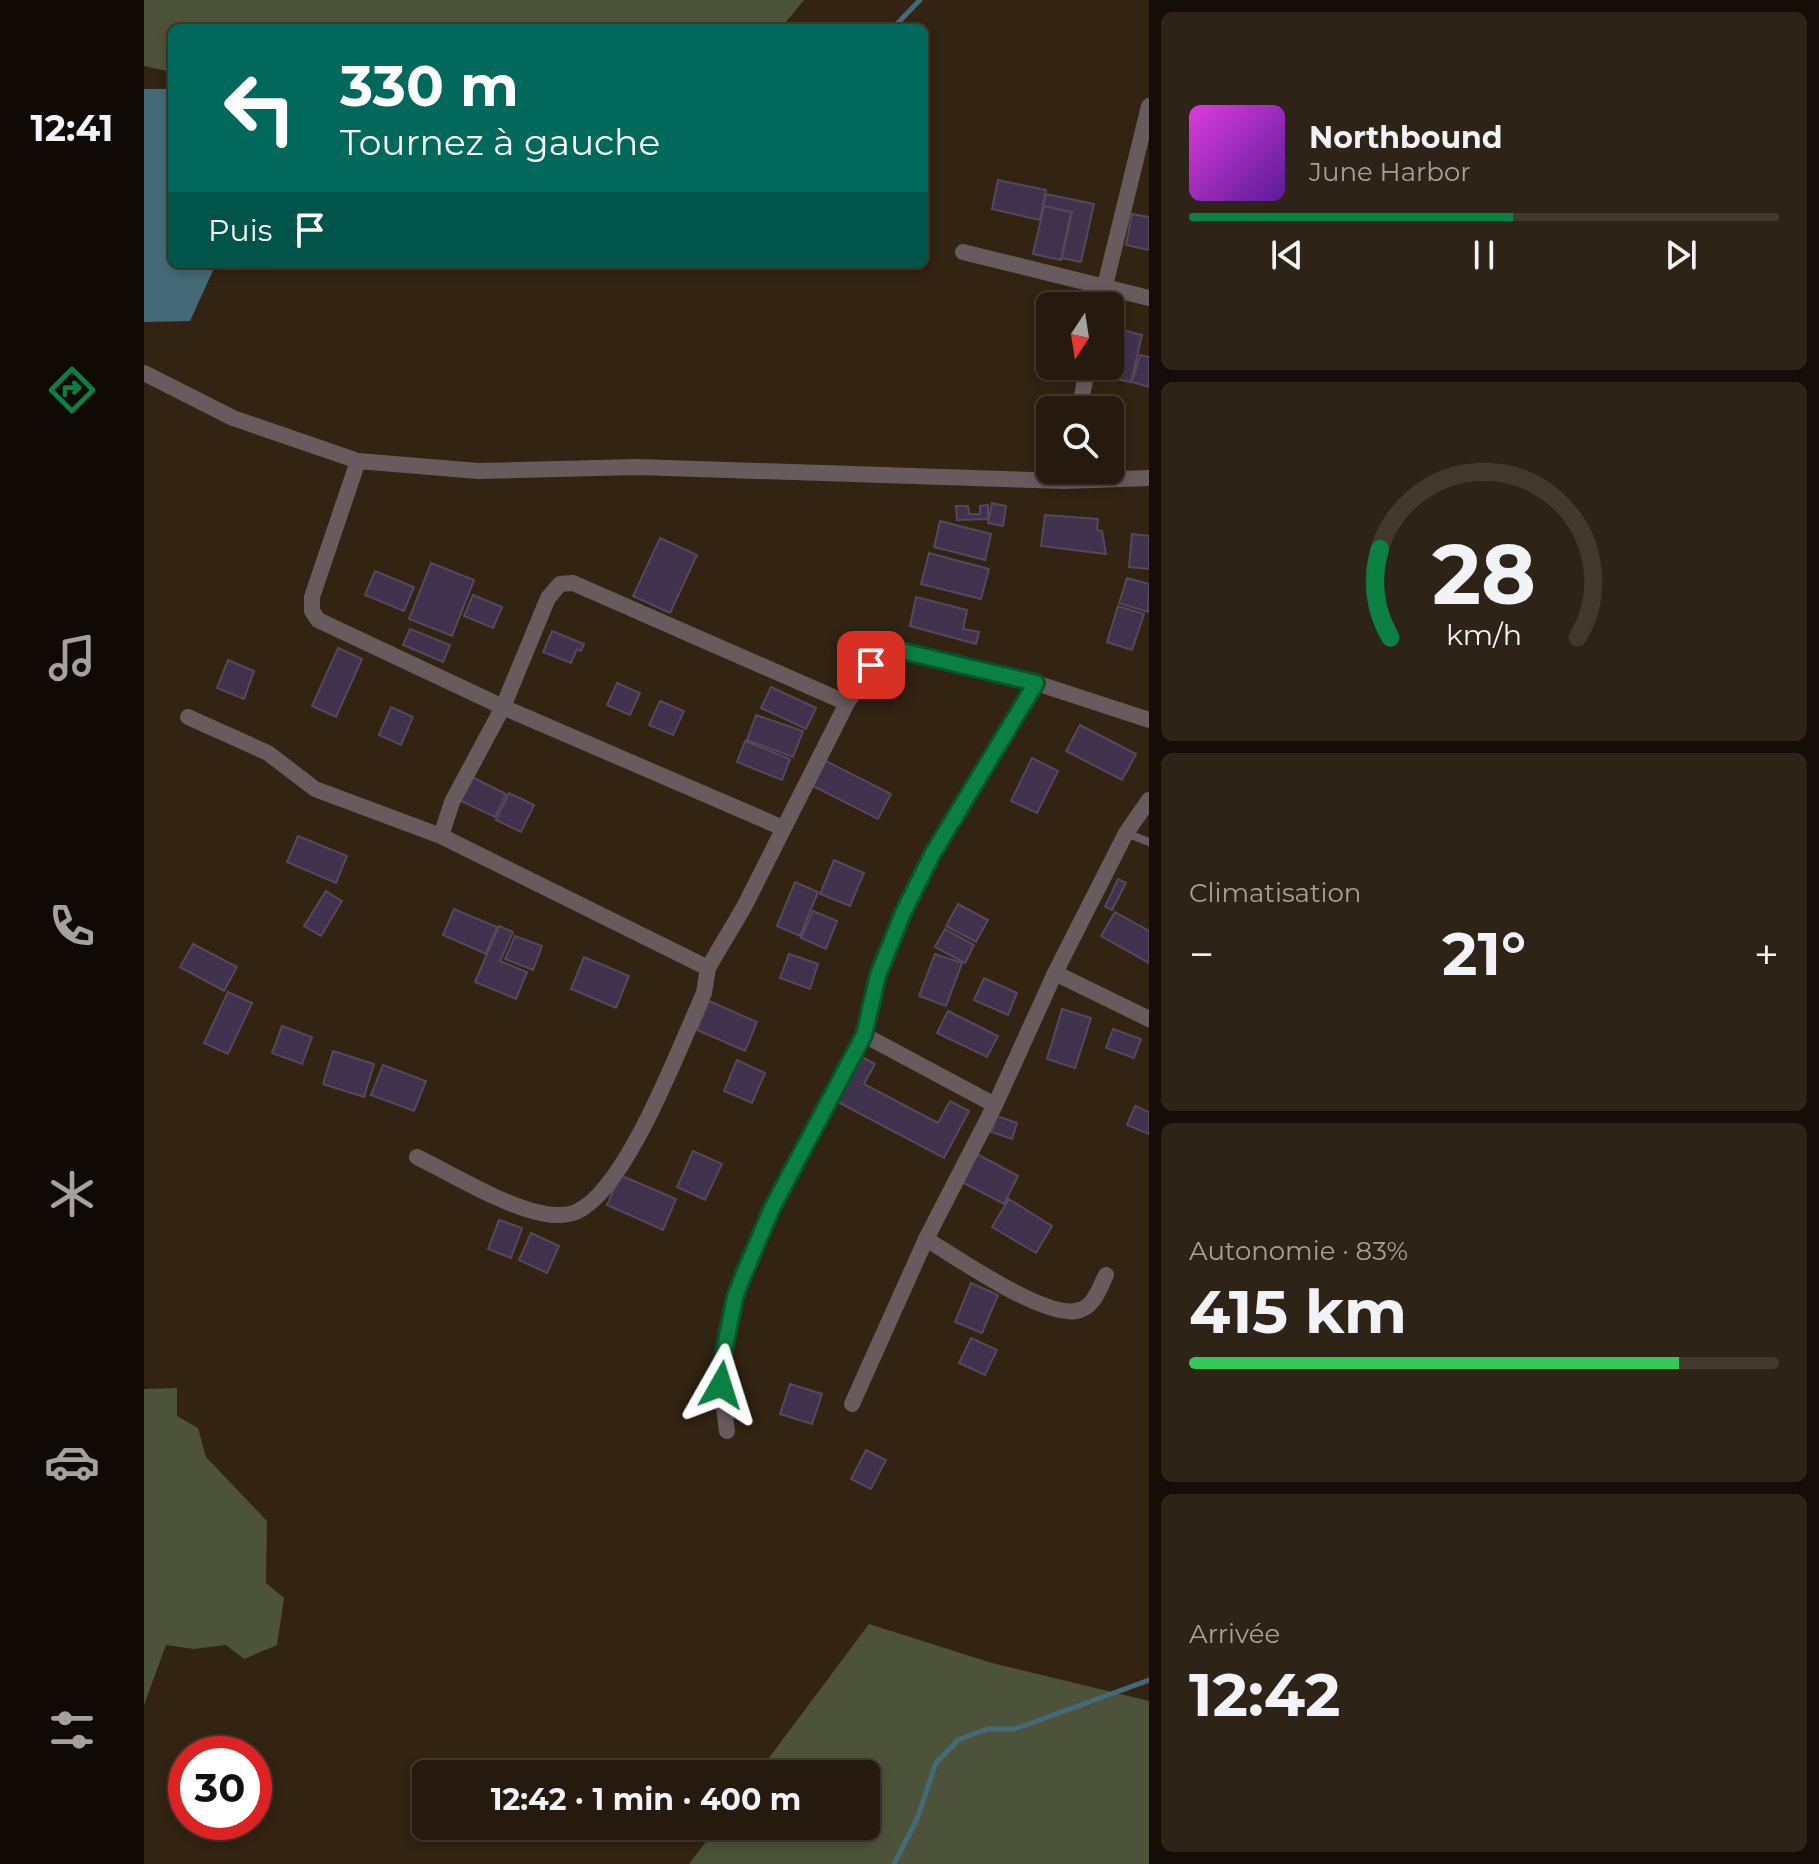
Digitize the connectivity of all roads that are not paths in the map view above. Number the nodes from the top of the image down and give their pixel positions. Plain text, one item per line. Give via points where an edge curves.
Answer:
1 (1149, 106) edge
2 (1145, 134) edge
3 (963, 252) dead end
4 (1104, 288) junction
5 (1103, 292) edge
6 (1149, 298) edge
7 (144, 373) edge
8 (358, 461) junction
9 (1036, 475) edge
10 (1124, 477) edge
11 (1149, 478) edge
12 (1036, 683) junction
13 (847, 703) junction
14 (503, 707) junction
15 (188, 717) dead end
16 (1149, 720) edge
17 (1149, 800) edge
18 (783, 828) junction
19 (1126, 833) junction
20 (441, 836) junction
21 (1149, 842) edge
22 (708, 968) junction
23 (1055, 973) junction
24 (1149, 1019) edge
25 (864, 1035) junction
26 (995, 1105) junction
27 (417, 1157) dead end
28 (926, 1239) junction
29 (1106, 1275) dead end
30 (852, 1404) dead end
31 (727, 1431) dead end

1 - 2 street
2 - 4 street
3 - 4 street
4 - 5 street
4 - 6 street
7 - 8 street via 233,418
8 - 9 street via 478,471 637,467
8 - 14 street via 312,597 312,611 318,620
10 - 11 street
12 - 13 street via 906,652 886,655 871,665
12 - 16 street
12 - 25 street via 933,853 903,913 878,975
13 - 14 street via 573,583 560,584 548,598
13 - 18 street
14 - 18 street
14 - 20 street via 452,802
15 - 20 street via 268,753 315,789
17 - 19 street
18 - 22 street
19 - 21 lane
19 - 23 street
20 - 22 street
22 - 27 street via 704,993 626,1161 600,1195 575,1213 548,1215 522,1207
23 - 24 street
23 - 26 street
25 - 26 street
25 - 31 street via 773,1206 735,1297 721,1385
26 - 28 street
28 - 29 street via 998,1284 1057,1309 1076,1311 1092,1304
28 - 30 street

